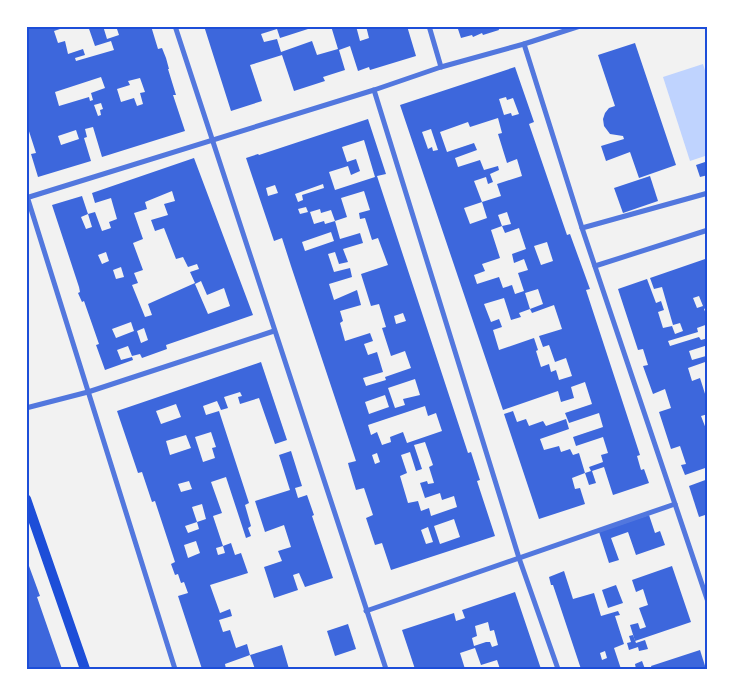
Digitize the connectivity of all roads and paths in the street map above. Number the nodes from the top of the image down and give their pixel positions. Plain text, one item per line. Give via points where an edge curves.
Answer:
1 (175, 26) edge
2 (429, 26) edge
3 (580, 26) edge
4 (524, 44) junction
5 (441, 67) junction
6 (374, 90) junction
7 (212, 140) junction
8 (708, 193) edge
9 (27, 196) edge
10 (582, 228) junction
11 (708, 230) edge
12 (595, 266) junction
13 (274, 331) junction
14 (88, 392) junction
15 (26, 408) edge
16 (26, 499) edge
17 (675, 504) junction
18 (519, 558) junction
19 (708, 602) edge
20 (366, 611) junction
21 (386, 668) edge
22 (85, 669) edge
23 (174, 669) edge
24 (380, 669) edge
25 (558, 669) edge

1 - 7 street
2 - 5 street
3 - 4 street
4 - 5 street
4 - 10 street
5 - 6 street
6 - 7 street
6 - 18 street
7 - 9 street
7 - 13 street
8 - 10 street
9 - 14 street
10 - 12 street
11 - 12 street
12 - 17 street
13 - 14 street
13 - 20 street
14 - 15 street
14 - 23 street
16 - 22 main road
17 - 18 street
17 - 19 street
18 - 20 street
18 - 25 street
20 - 21 street
21 - 24 street

